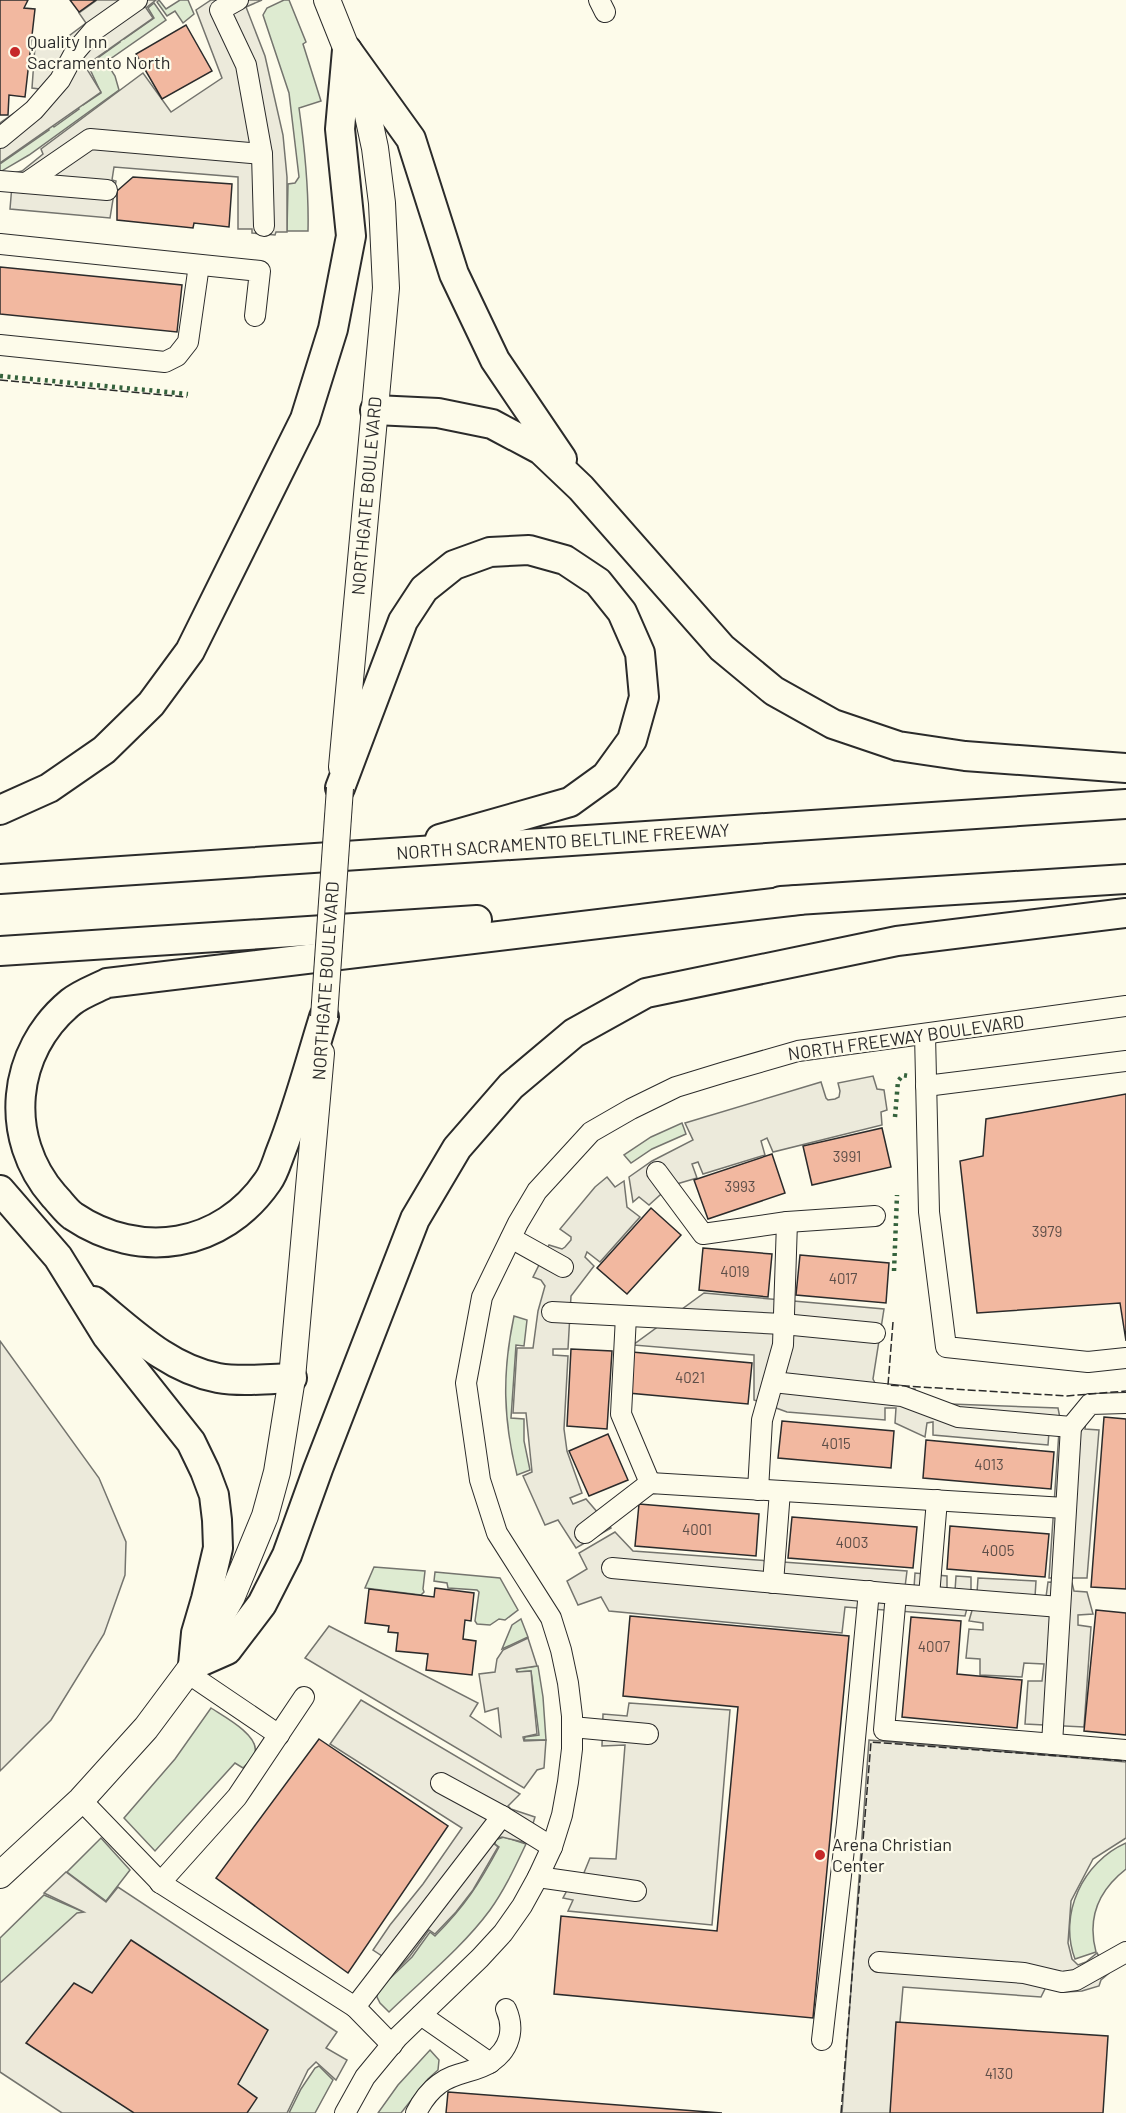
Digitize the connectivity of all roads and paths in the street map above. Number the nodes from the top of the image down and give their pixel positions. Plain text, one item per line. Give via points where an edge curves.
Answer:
1 (137, 0) edge
2 (238, 0) edge
3 (327, 0) edge
4 (347, 50) junction
5 (0, 138) edge
6 (262, 154) junction
7 (0, 181) edge
8 (26, 183) junction
9 (106, 190) dead end
10 (264, 226) dead end
11 (0, 244) edge
12 (200, 265) junction
13 (255, 316) dead end
14 (0, 345) edge
15 (375, 410) junction
16 (581, 488) junction
17 (1126, 768) edge
18 (340, 788) junction
19 (1126, 804) edge
20 (0, 810) edge
21 (392, 854) junction
22 (0, 879) edge
23 (1126, 879) edge
24 (799, 900) junction
25 (1126, 913) edge
26 (0, 951) edge
27 (1126, 1006) edge
28 (324, 1017) junction
29 (925, 1034) junction
30 (1126, 1061) edge
31 (926, 1086) junction
32 (657, 1172) dead end
33 (0, 1190) edge
34 (875, 1216) dead end
35 (787, 1222) junction
36 (511, 1238) junction
37 (563, 1267) dead end
38 (81, 1291) junction
39 (552, 1312) dead end
40 (626, 1316) junction
41 (783, 1324) junction
42 (876, 1333) dead end
43 (1126, 1358) edge
44 (292, 1378) junction
45 (773, 1382) junction
46 (1126, 1403) edge
47 (1071, 1427) junction
48 (650, 1483) junction
49 (758, 1490) junction
50 (780, 1491) junction
51 (937, 1500) junction
52 (1065, 1508) junction
53 (585, 1533) dead end
54 (612, 1568) dead end
55 (773, 1583) junction
56 (869, 1591) junction
57 (896, 1594) junction
58 (929, 1596) junction
59 (1060, 1607) junction
60 (190, 1669) junction
61 (861, 1670) junction
62 (889, 1672) junction
63 (304, 1697) dead end
64 (572, 1727) junction
65 (648, 1734) dead end
66 (279, 1735) junction
67 (1052, 1744) junction
68 (1126, 1749) edge
69 (441, 1783) dead end
70 (81, 1800) junction
71 (502, 1816) junction
72 (552, 1847) junction
73 (0, 1875) edge
74 (538, 1877) junction
75 (160, 1882) junction
76 (636, 1891) dead end
77 (1126, 1952) edge
78 (879, 1962) dead end
79 (355, 2007) junction
80 (506, 2009) dead end
81 (421, 2015) junction
82 (822, 2040) dead end
83 (392, 2045) junction
84 (490, 2063) junction
85 (345, 2113) edge
86 (416, 2113) edge

1 - 5 street via 93,31 34,110
2 - 6 street via 220,10 246,65
3 - 4 main road, NORTHGATE BOULEVARD
4 - 15 main road, NORTHGATE BOULEVARD via 366,106 382,214 386,288
4 - 16 highway via 411,139 454,274 495,360
4 - 20 highway via 340,129 351,236 333,329 305,419 190,651 151,704 104,750 49,788
6 - 8 street via 90,139
6 - 10 street
7 - 8 street
8 - 9 street
11 - 12 street
12 - 13 street via 260,271
12 - 14 street via 188,342 177,356 165,362
15 - 16 highway via 438,412 492,424 542,450
15 - 18 main road, NORTHGATE BOULEVARD
16 - 17 highway via 722,648 774,691 834,724 898,746 965,756
18 - 21 highway via 403,621 424,589 454,565 500,551 529,550 566,560 598,582 622,612 640,652 644,697 632,740 606,776 570,802
18 - 28 main road, NORTHGATE BOULEVARD, bridge
19 - 21 highway, NORTH SACRAMENTO BELTLINE FREEWAY
21 - 22 highway, NORTH SACRAMENTO BELTLINE FREEWAY
23 - 24 highway
24 - 26 highway
24 - 28 highway via 107,983 72,1002 44,1030 26,1065 19,1105 24,1144 41,1181 71,1215 111,1236 156,1244 200,1236 240,1214 269,1179
25 - 60 highway via 897,941 646,993 574,1034 510,1086 457,1148 415,1219 287,1555 262,1604 227,1650
27 - 29 street, NORTH FREEWAY BOULEVARD
28 - 44 main road, NORTHGATE BOULEVARD
29 - 31 street
29 - 36 street, NORTH FREEWAY BOULEVARD via 798,1051 676,1088 631,1109 591,1132 537,1191
30 - 31 street
31 - 43 street via 929,1212 946,1347 1088,1362
32 - 35 street via 703,1234
33 - 38 highway via 58,1257
34 - 35 street
35 - 41 street
36 - 37 street
36 - 64 street, NORTH FREEWAY BOULEVARD via 482,1297 466,1383 471,1424 480,1480 497,1533 551,1618 568,1683
38 - 44 highway via 181,1366 219,1378
38 - 60 highway via 107,1336 191,1442 214,1495 218,1548
39 - 40 street
40 - 41 street
40 - 48 street via 621,1414
41 - 42 street
41 - 45 street via 783,1345
44 - 60 main road, NORTHGATE BOULEVARD via 277,1472 265,1516 232,1596
45 - 47 street via 903,1396 958,1417
45 - 49 street via 762,1420
46 - 47 street via 1090,1404
47 - 52 street
48 - 49 street
48 - 53 street
49 - 50 street
50 - 51 street
50 - 55 street
51 - 52 street
51 - 58 street
52 - 59 street
54 - 55 street
55 - 56 street
56 - 57 street
56 - 61 street
57 - 58 street
57 - 62 street
58 - 59 street
59 - 67 street
60 - 66 street
60 - 70 main road, NORTHGATE BOULEVARD via 146,1728
61 - 62 street
61 - 82 street
62 - 67 street via 884,1730
63 - 66 street
64 - 65 street
64 - 72 street, NORTH FREEWAY BOULEVARD via 568,1782
66 - 75 street via 237,1797
67 - 68 street
69 - 71 street
70 - 73 main road, NORTHGATE BOULEVARD
70 - 75 street
71 - 72 street
71 - 79 street
72 - 74 street, NORTH FREEWAY BOULEVARD
74 - 76 street
74 - 81 street, NORTH FREEWAY BOULEVARD via 480,1959
75 - 79 street
77 - 78 street via 1076,1980 1062,1982 1024,1972
79 - 83 street
80 - 84 street via 511,2030 508,2045
81 - 83 street, NORTH FREEWAY BOULEVARD
81 - 84 street
83 - 85 street, NORTH FREEWAY BOULEVARD via 365,2077
84 - 86 street via 440,2083 423,2098

